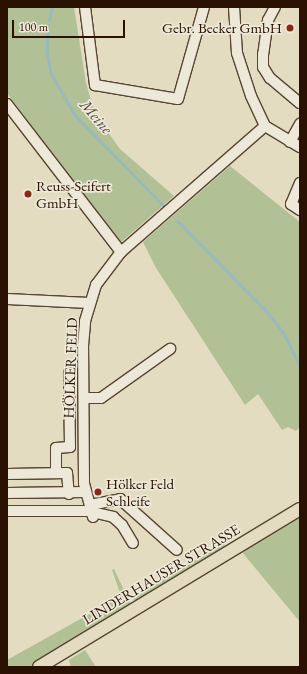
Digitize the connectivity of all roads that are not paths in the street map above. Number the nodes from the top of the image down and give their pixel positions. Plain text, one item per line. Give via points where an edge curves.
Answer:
1 (84, 7) edge
2 (204, 7) edge
3 (234, 7) edge
4 (275, 7) edge
5 (300, 102) edge
6 (7, 104) edge
7 (300, 124) edge
8 (265, 126) junction
9 (290, 142) junction
10 (300, 146) edge
11 (300, 183) edge
12 (300, 210) edge
13 (121, 252) junction
14 (7, 299) edge
15 (89, 303) junction
16 (170, 349) dead end
17 (69, 373) dead end
18 (84, 398) junction
19 (56, 473) junction
20 (7, 474) edge
21 (86, 492) junction
22 (7, 493) edge
23 (69, 494) junction
24 (300, 508) edge
25 (92, 511) junction
26 (7, 512) edge
27 (133, 543) dead end
28 (177, 550) dead end
29 (39, 667) edge

1 - 2 street via 95,85 178,99
3 - 8 street via 237,53 251,96
4 - 5 street via 268,20 262,54 263,67 270,78
6 - 13 street
7 - 9 street
8 - 9 street
8 - 13 street, HÖLKER FELD
9 - 10 street
11 - 12 street via 291,204
13 - 15 street, HÖLKER FELD via 96,285
14 - 15 street
15 - 18 street, HÖLKER FELD via 83,346
16 - 18 street via 101,398
17 - 19 street via 70,447 56,448
18 - 21 street, HÖLKER FELD
19 - 20 street
19 - 23 street via 67,473
21 - 23 street
21 - 25 street, HÖLKER FELD
22 - 23 street
24 - 29 main road, LINDERHAUSER STRASSE
25 - 26 street
25 - 27 street via 113,517 122,525
25 - 28 street via 120,499

